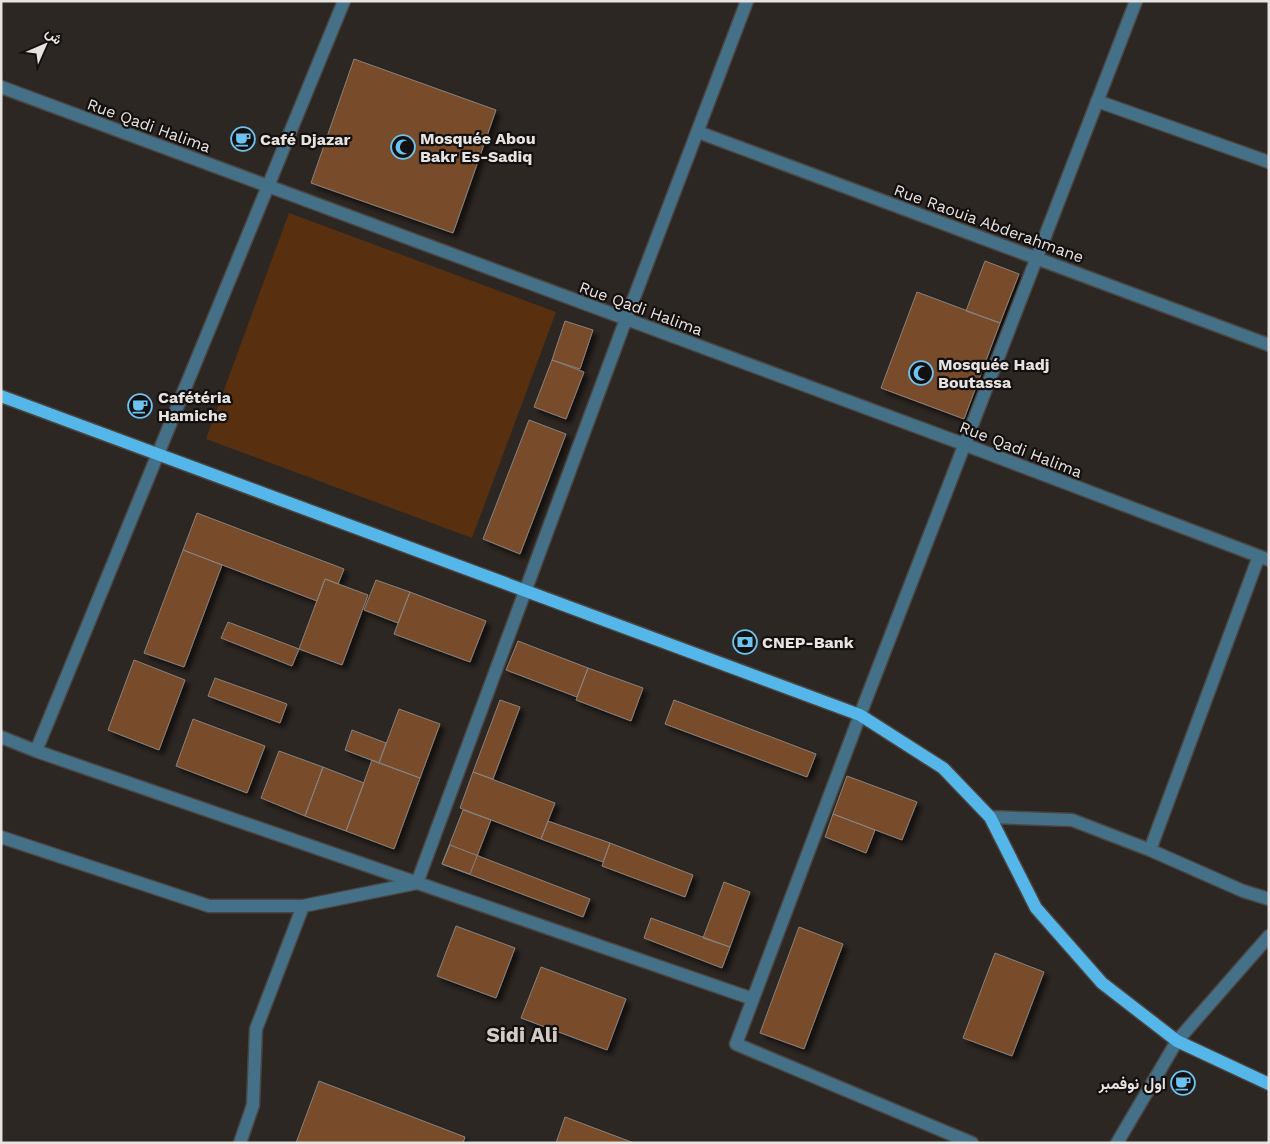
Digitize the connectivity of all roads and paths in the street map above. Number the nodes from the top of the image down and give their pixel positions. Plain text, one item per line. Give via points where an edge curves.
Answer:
1 (344, 1) edge
2 (747, 1) edge
3 (1136, 1) edge
4 (1, 87) edge
5 (1097, 101) junction
6 (698, 132) junction
7 (1269, 162) edge
8 (268, 186) junction
9 (1037, 258) junction
10 (626, 319) junction
11 (1269, 345) edge
12 (1, 396) edge
13 (966, 445) junction
14 (158, 454) junction
15 (1264, 558) edge
16 (526, 592) junction
17 (860, 715) junction
18 (1, 737) edge
19 (36, 751) junction
20 (990, 817) junction
21 (1, 837) edge
22 (1150, 850) junction
23 (417, 882) junction
24 (1269, 899) edge
25 (303, 906) junction
26 (1269, 936) edge
27 (753, 999) junction
28 (1177, 1041) junction
29 (1269, 1084) edge
30 (240, 1143) edge
31 (972, 1143) edge
32 (1117, 1143) edge

1 - 8 street
2 - 6 street
3 - 5 street
4 - 8 street, Rue Qadi Halima
5 - 7 street
5 - 9 street
6 - 9 street, Rue Raouia Abderahmane
6 - 10 street
8 - 10 street, Rue Qadi Halima
8 - 14 street
9 - 11 street, Rue Raouia Abderahmane
9 - 13 street
10 - 13 street, Rue Qadi Halima
10 - 16 street
12 - 14 main road
13 - 15 street, Rue Qadi Halima
13 - 17 street
14 - 16 main road
14 - 19 street
15 - 22 street
16 - 17 main road
16 - 23 street
17 - 20 main road via 943,768
17 - 27 street
18 - 19 street
19 - 23 street
20 - 22 street via 1072,820
20 - 28 main road via 1036,908 1102,982
21 - 25 street via 209,906
22 - 24 street via 1243,891
23 - 25 street
23 - 27 street
25 - 30 street via 256,1029 253,1105
26 - 28 street
27 - 31 street via 736,1044
28 - 29 main road
28 - 32 street

